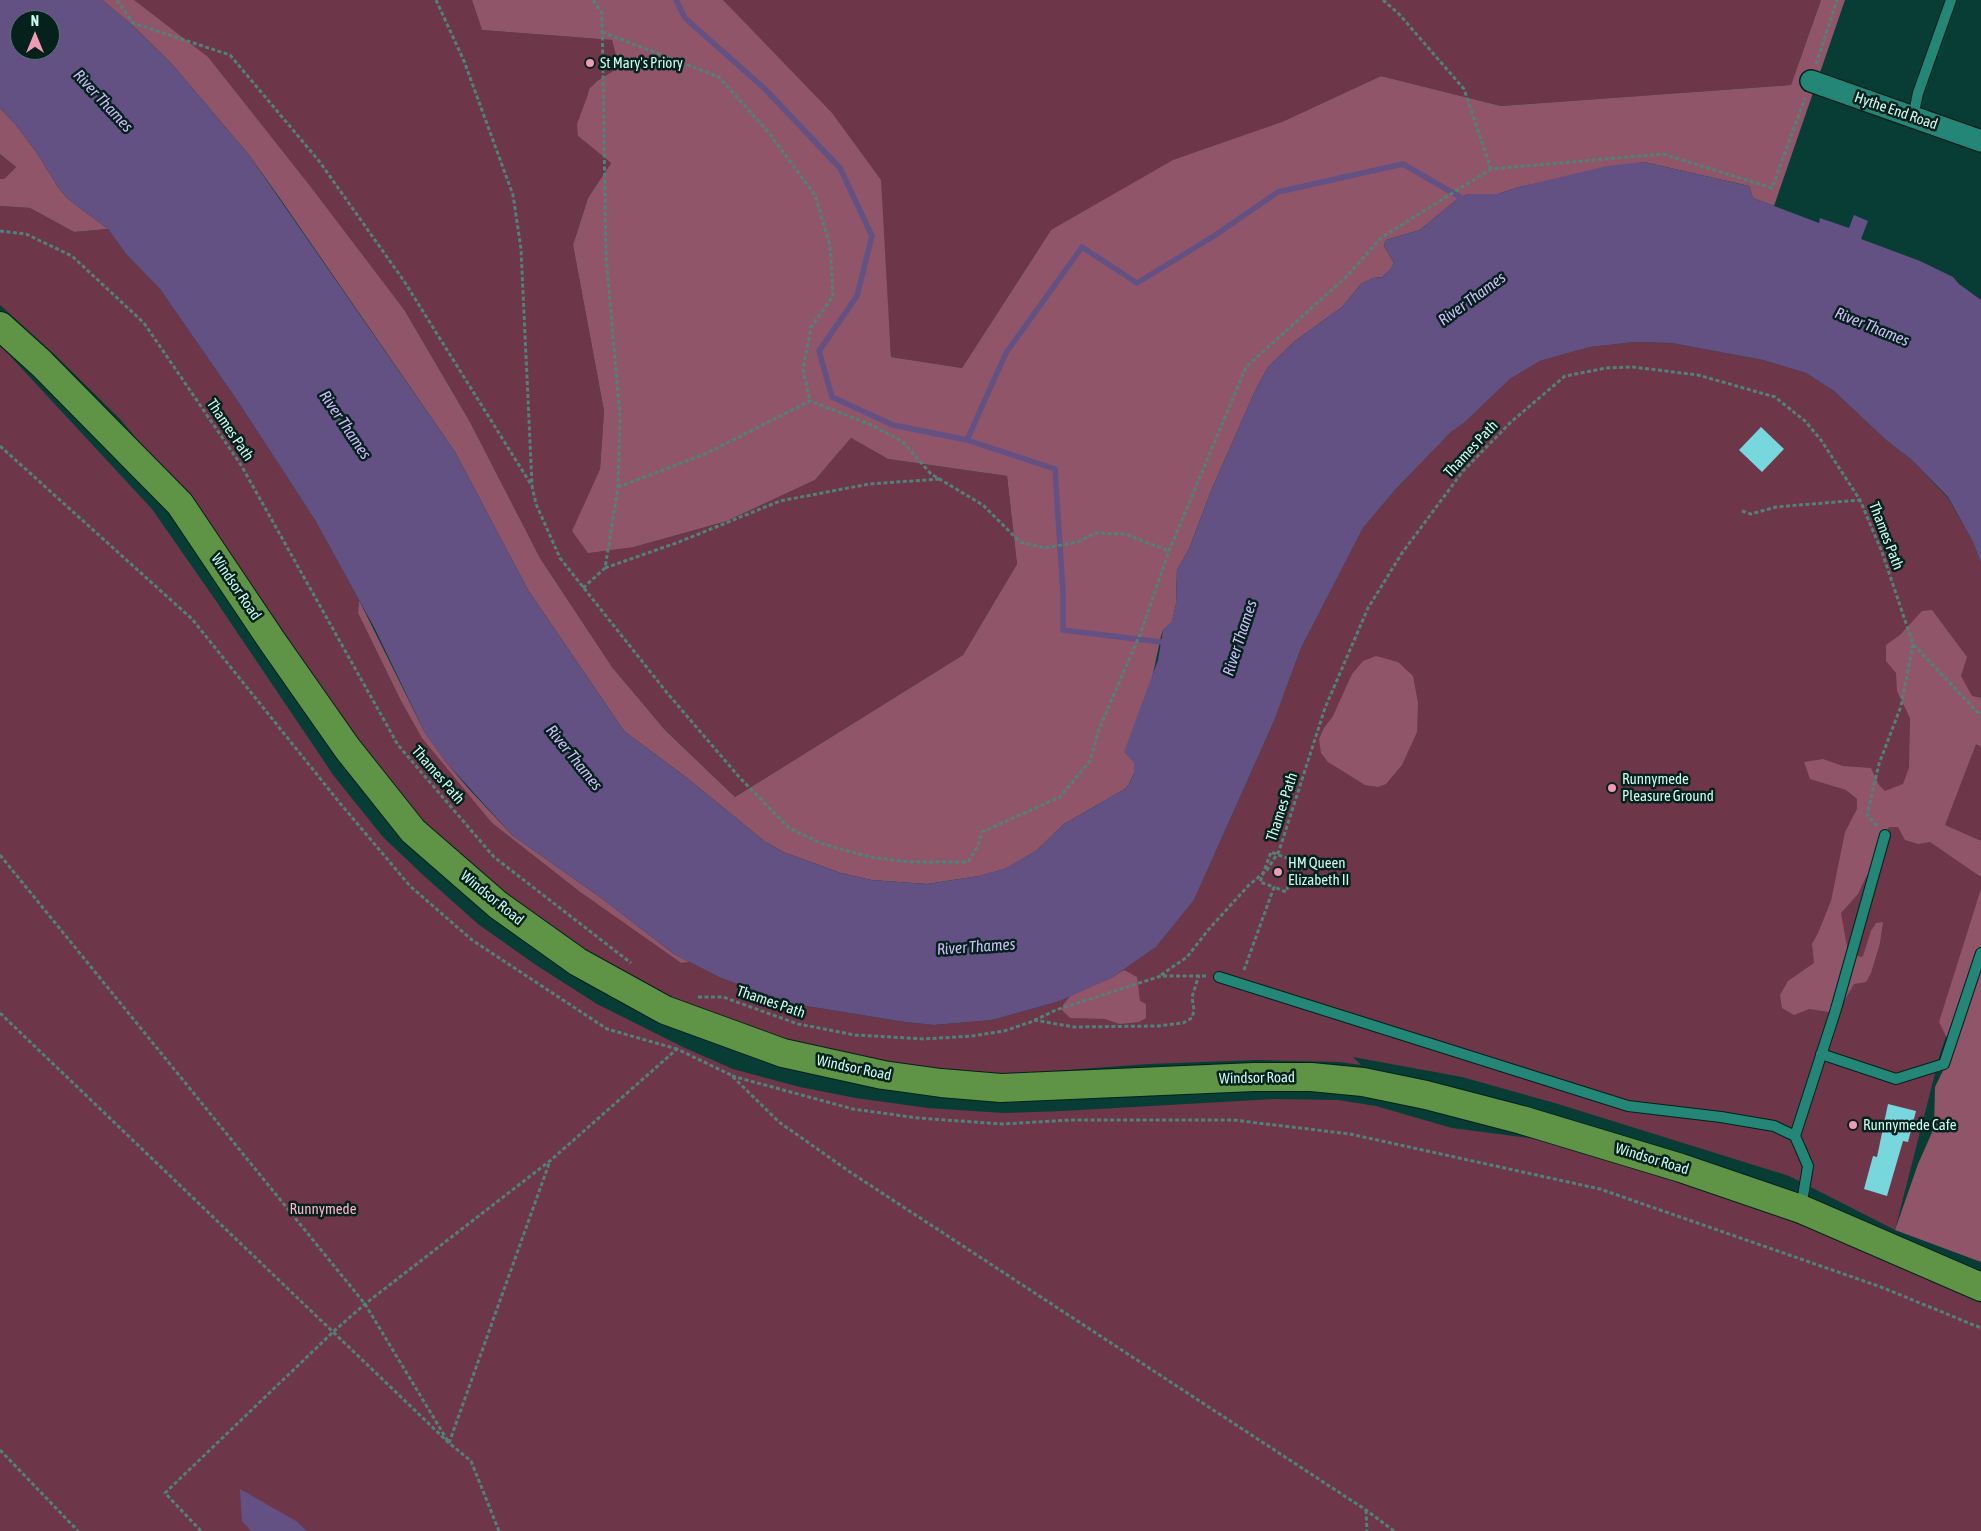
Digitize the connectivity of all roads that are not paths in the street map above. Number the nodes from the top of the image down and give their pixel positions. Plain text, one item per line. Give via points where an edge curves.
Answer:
1 (1951, 0) edge
2 (1811, 81) road end
3 (1913, 117) junction
4 (1981, 141) edge
5 (0, 326) edge
6 (1885, 835) road end
7 (1981, 953) edge
8 (1219, 977) road end
9 (1822, 1054) junction
10 (1795, 1136) junction
11 (1801, 1209) junction
12 (1981, 1287) edge

1 - 3 lane via 1918,93
2 - 3 street, Hythe End Road
3 - 4 street, Hythe End Road
5 - 11 main road, Windsor Road via 41,363 180,504 347,748 413,831 498,905 578,962 665,1010 783,1053 884,1076 941,1083 1001,1088 1254,1077 1311,1077 1363,1082 1522,1120 1681,1168
6 - 9 lane
7 - 9 lane via 1944,1064 1896,1079
8 - 10 lane via 1628,1106 1774,1126
9 - 10 lane
10 - 11 lane via 1808,1166
11 - 12 main road, Windsor Road

